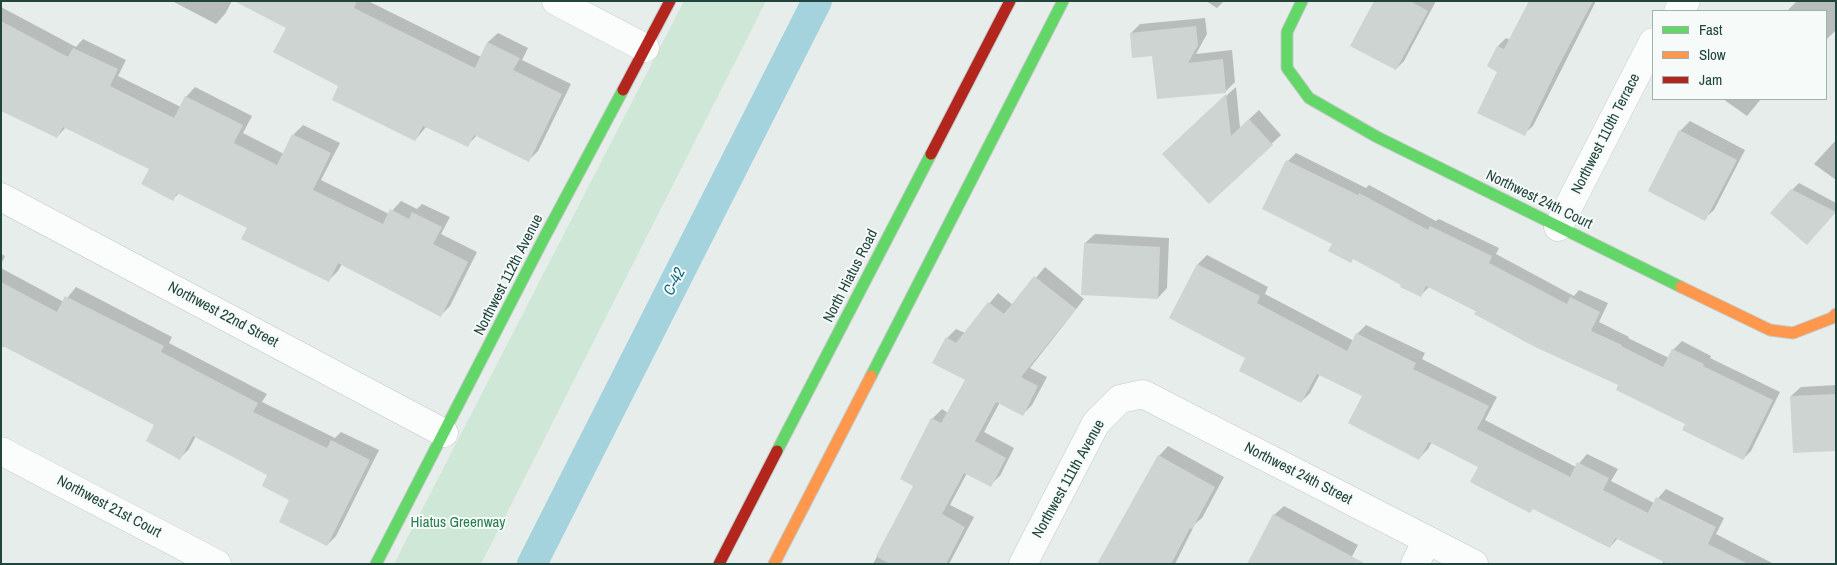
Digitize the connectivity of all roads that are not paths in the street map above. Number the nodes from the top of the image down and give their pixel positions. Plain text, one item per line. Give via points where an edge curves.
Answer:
1 (556, 1) edge
2 (670, 1) edge
3 (1010, 1) edge
4 (1063, 1) edge
5 (1302, 1) edge
6 (1652, 44) edge
7 (645, 48) junction
8 (1, 197) edge
9 (1558, 227) junction
10 (1836, 314) edge
11 (1120, 399) joint
12 (444, 433) junction
13 (1, 451) edge
14 (1421, 552) edge
15 (217, 564) edge
16 (376, 564) edge
17 (718, 564) edge
18 (774, 564) edge
19 (1023, 564) edge
20 (1474, 564) edge

1 - 7 street
2 - 7 street, Northwest 112th Avenue
3 - 17 street, North Hiatus Road
4 - 18 street
5 - 9 street, Northwest 24th Court via 1287,32 1286,68 1310,98 1377,136
6 - 9 street, Northwest 110th Terrace
7 - 12 street, Northwest 112th Avenue
8 - 12 street, Northwest 22nd Street
9 - 10 street, Northwest 24th Court via 1770,330 1794,333
11 - 14 street, Northwest 24th Street via 1143,394
11 - 19 street, Northwest 111th Avenue via 1096,422
12 - 16 street, Northwest 112th Avenue
13 - 15 street, Northwest 21st Court
14 - 20 street, Northwest 24th Street

